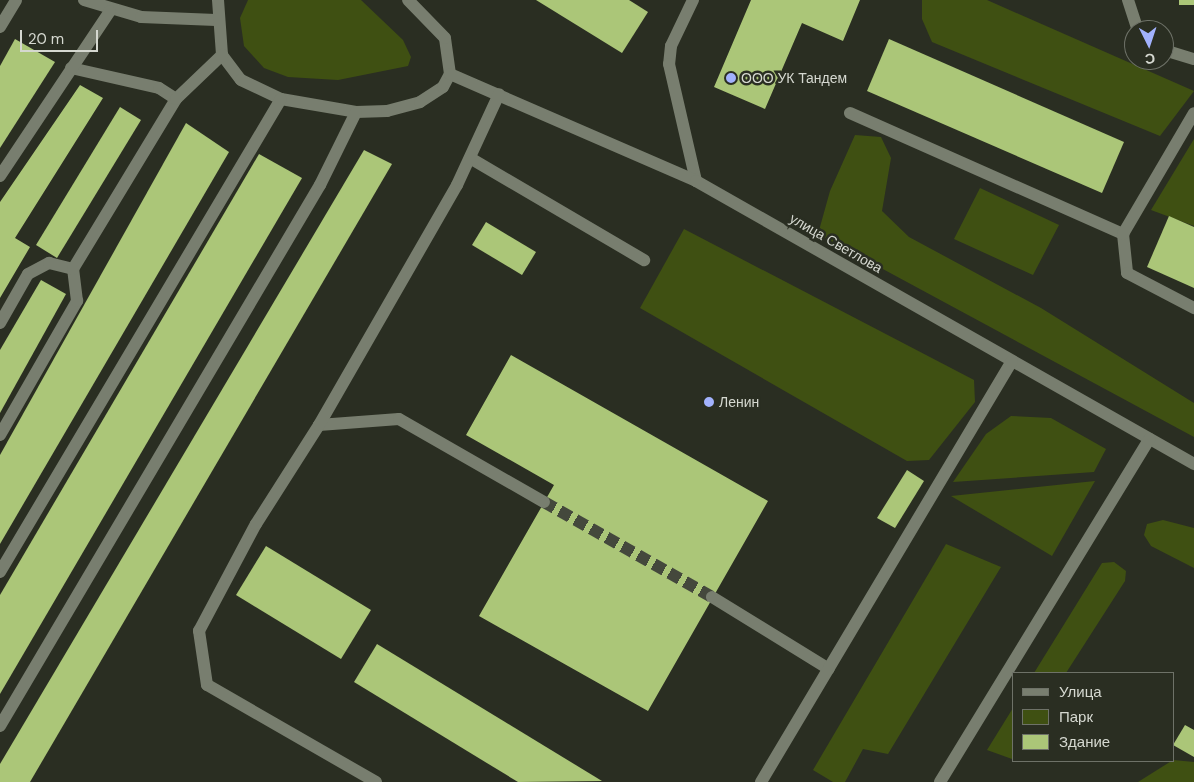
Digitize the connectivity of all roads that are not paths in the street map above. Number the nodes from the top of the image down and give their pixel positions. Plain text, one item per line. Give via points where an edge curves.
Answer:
1 (16, 0) edge
2 (84, 0) edge
3 (218, 0) edge
4 (408, 0) edge
5 (694, 0) edge
6 (1128, 0) edge
7 (110, 10) junction
8 (216, 20) junction
9 (1135, 20) edge
10 (0, 27) edge
11 (1174, 53) edge
12 (222, 55) junction
13 (1194, 59) edge
14 (71, 68) junction
15 (450, 74) junction
16 (500, 94) junction
17 (176, 99) junction
18 (280, 99) junction
19 (356, 112) junction
20 (850, 113) dead end
21 (1194, 113) edge
22 (470, 158) junction
23 (0, 176) edge
24 (696, 181) junction
25 (1123, 234) junction
26 (644, 260) dead end
27 (73, 269) junction
28 (1194, 308) edge
29 (0, 323) edge
30 (1012, 361) junction
31 (319, 425) junction
32 (0, 435) edge
33 (1149, 439) junction
34 (1194, 464) edge
35 (544, 502) tunnel mouth
36 (0, 572) edge
37 (712, 597) tunnel mouth
38 (829, 669) junction
39 (0, 726) edge
40 (376, 782) edge
41 (762, 782) edge
42 (940, 782) edge

1 - 10 street
2 - 7 street
3 - 8 street
4 - 15 street via 445,38
5 - 24 street via 672,46 669,64
6 - 9 street
7 - 8 street
7 - 14 street
8 - 12 street
11 - 13 street
12 - 17 street
12 - 18 street via 241,80
14 - 17 street via 159,88
14 - 23 street
15 - 16 street, улица Светлова
15 - 19 street via 443,87 420,102 386,111
16 - 22 street
16 - 24 street, улица Светлова
17 - 27 street
18 - 19 street
18 - 36 street
19 - 39 street via 320,185
20 - 25 street
21 - 25 street
22 - 26 street
22 - 31 street
24 - 30 street, улица Светлова
25 - 28 street via 1128,273
27 - 29 street via 49,263 28,274
27 - 32 street via 76,302
30 - 33 street, улица Светлова
30 - 38 street
31 - 35 street via 399,419
31 - 40 street via 256,524 198,631 207,685
33 - 34 street, улица Светлова
33 - 42 street
37 - 38 street
38 - 41 street

